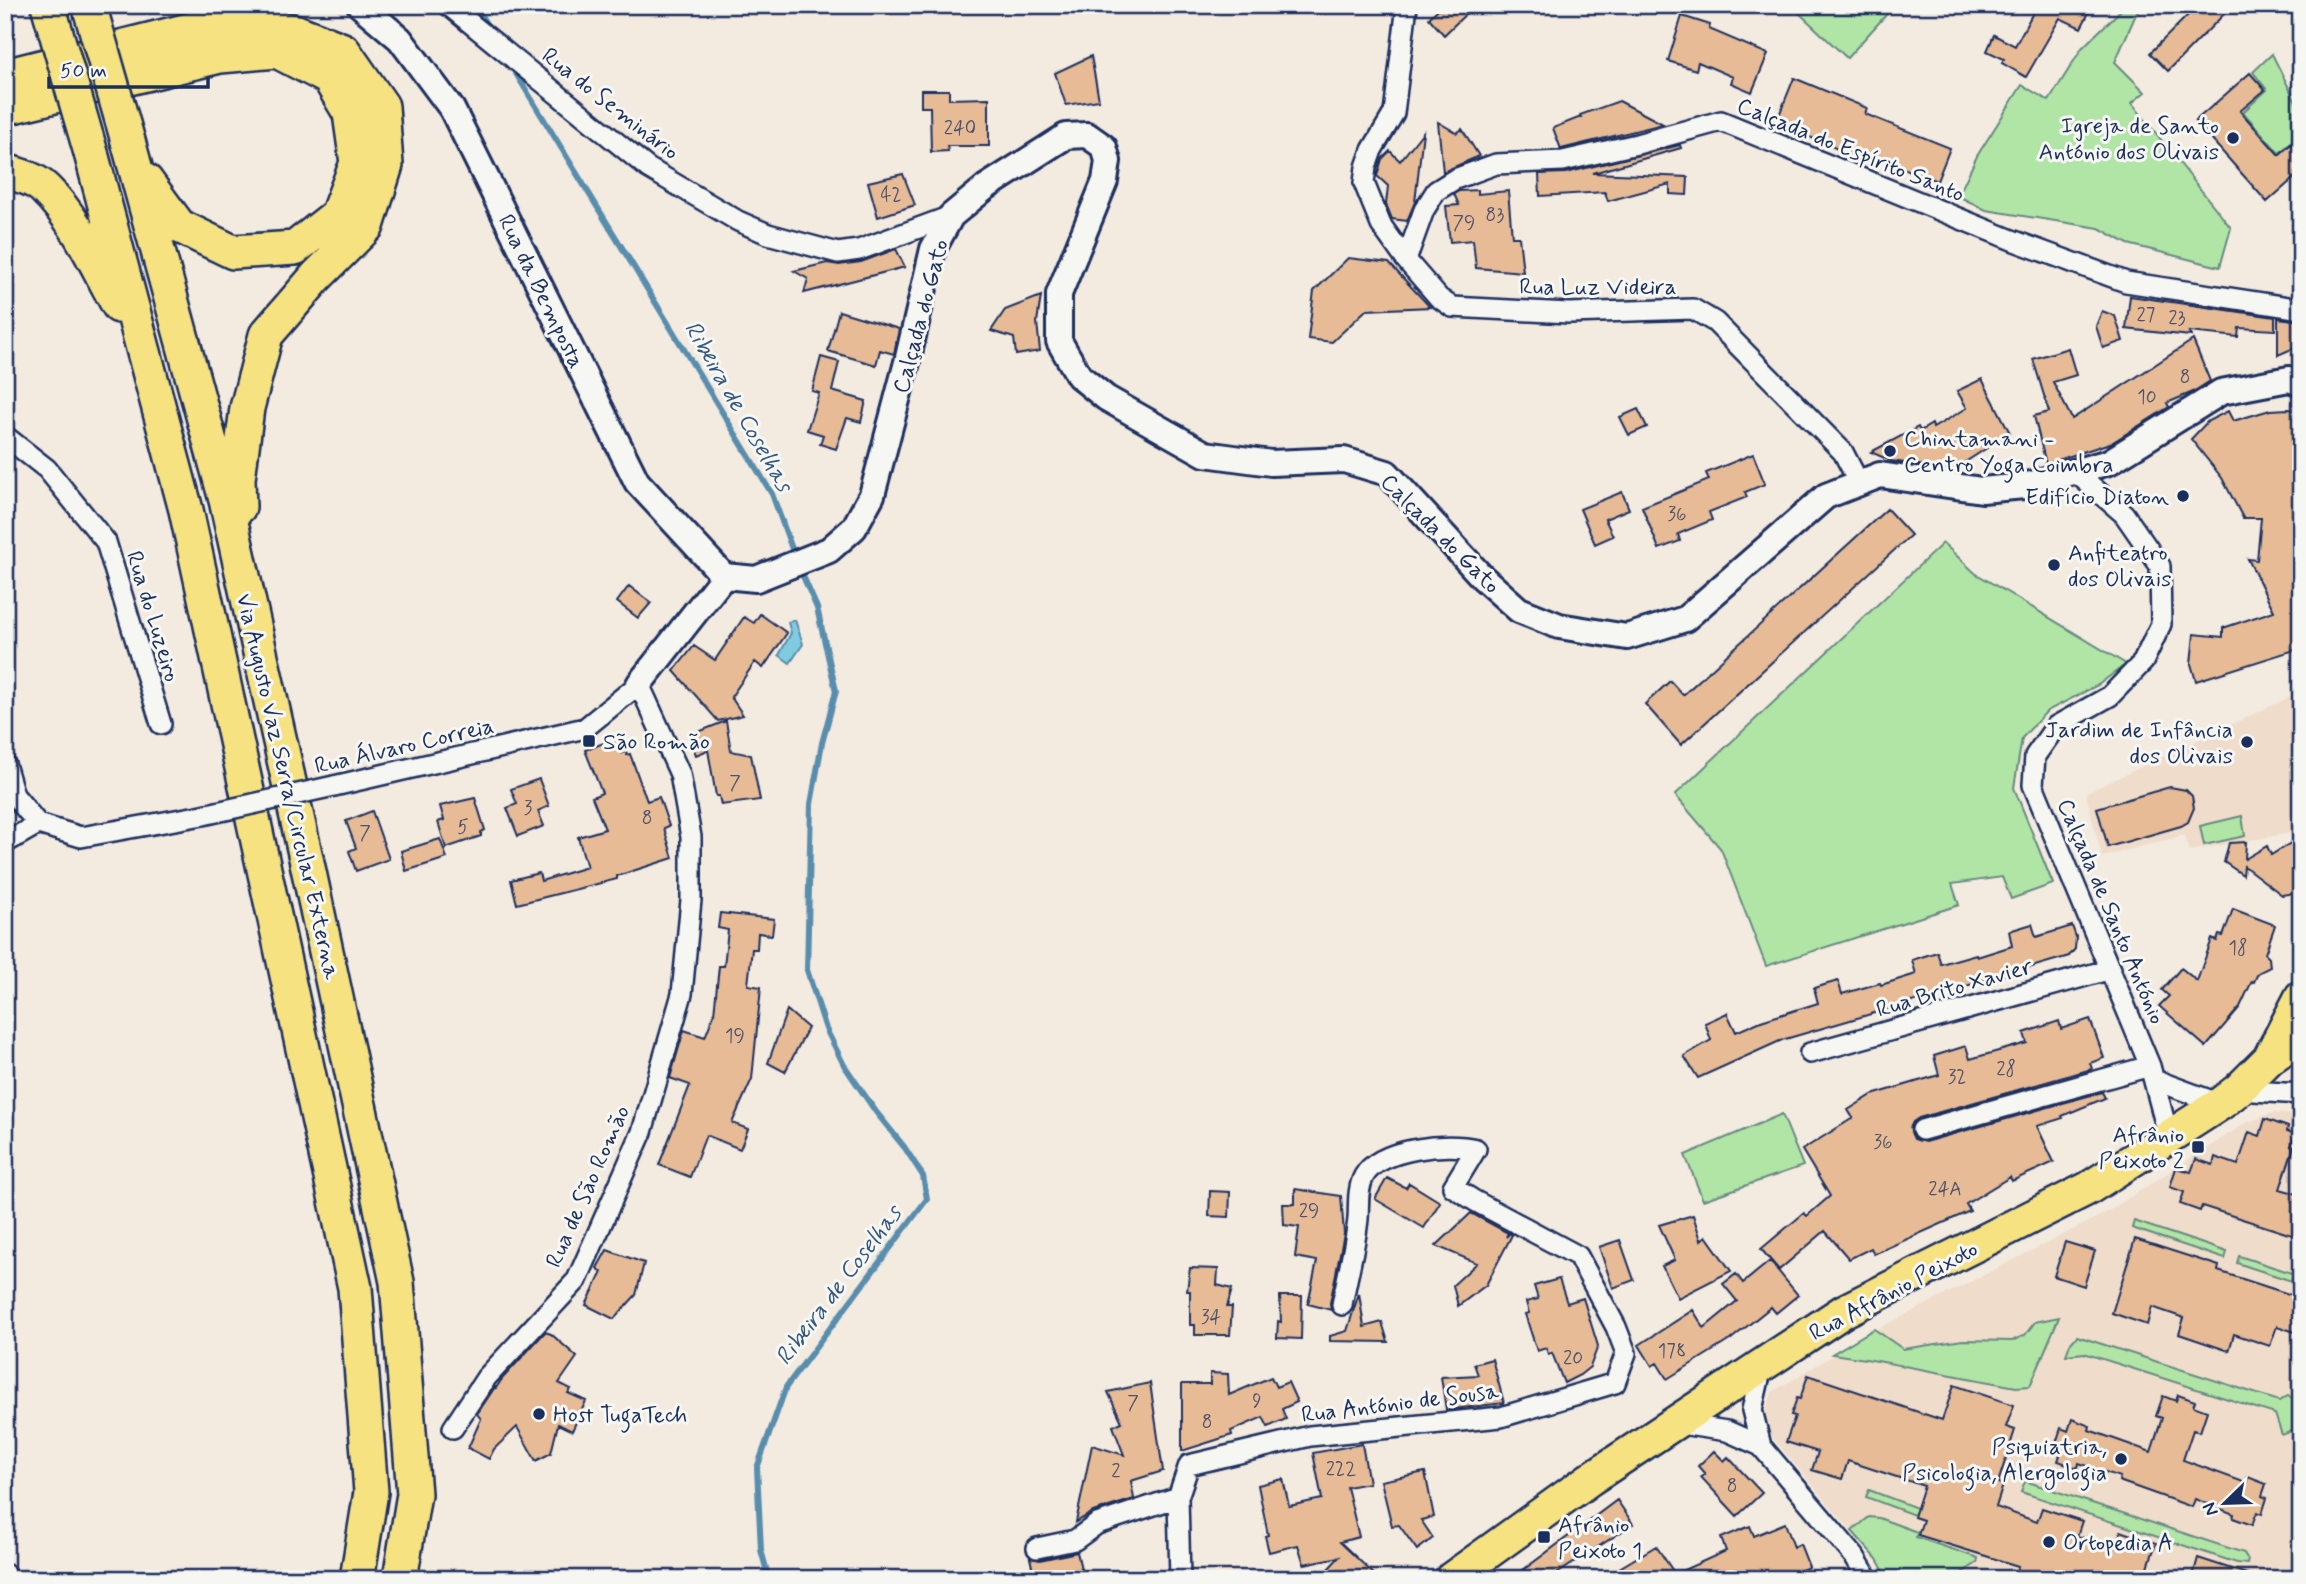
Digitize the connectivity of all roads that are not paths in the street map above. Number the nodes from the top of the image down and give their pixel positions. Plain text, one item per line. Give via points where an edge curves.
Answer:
1 (48, 5) edge
2 (89, 5) edge
3 (360, 5) edge
4 (449, 5) edge
5 (1407, 5) edge
6 (5, 76) edge
7 (5, 108) edge
8 (128, 141) junction
9 (5, 171) edge
10 (951, 216) junction
11 (1406, 260) junction
12 (2301, 309) edge
13 (145, 354) junction
14 (2301, 383) edge
15 (5, 436) edge
16 (2074, 471) junction
17 (1859, 483) junction
18 (242, 576) junction
19 (724, 576) junction
20 (639, 684) junction
21 (161, 723) dead end
22 (5, 764) edge
23 (38, 824) junction
24 (5, 843) edge
25 (2111, 969) junction
26 (2301, 997) edge
27 (2301, 1037) edge
28 (1810, 1053) dead end
29 (2270, 1058) junction
30 (2152, 1073) junction
31 (2301, 1094) edge
32 (2229, 1097) junction
33 (1922, 1130) dead end
34 (2169, 1138) junction
35 (1342, 1305) dead end
36 (1762, 1366) junction
37 (1674, 1423) junction
38 (453, 1428) dead end
39 (1761, 1446) junction
40 (1178, 1497) junction
41 (1037, 1548) dead end
42 (357, 1579) edge
43 (400, 1579) edge
44 (1180, 1579) edge
45 (1451, 1579) edge
46 (1868, 1579) edge

1 - 13 highway, Via Augusto Vaz Serra/Circular Externa, bridge
2 - 8 highway, Via Augusto Vaz Serra/Circular Externa, bridge
3 - 19 street, Rua da Bemposta via 400,39 452,109 637,482
4 - 10 street, Rua do Seminário via 648,168 758,230 838,254
5 - 11 street via 1394,113 1372,150 1364,183 1381,225
6 - 18 highway via 201,27 248,22 297,32 342,50 382,106 386,165 367,226 266,335 247,408 238,479
7 - 8 highway via 219,56 277,51 329,78 350,113 357,163 337,215 295,248 233,252 179,226 150,187
8 - 18 highway, Via Augusto Vaz Serra/Circular Externa via 226,500
9 - 13 highway via 44,188 77,229
10 - 17 street, Calçada do Gato via 986,187 1066,136 1087,135 1104,147 1108,161 1105,181 1059,294 1059,341 1079,376 1106,398 1205,454 1271,463 1345,460 1387,473 1482,577 1519,610 1559,626 1627,636 1685,619 1826,496
10 - 19 street, Calçada do Gato via 933,249 872,495 854,528 830,550 756,579
11 - 12 street, Calçada do Espírito Santo via 1424,210 1436,191 1455,179 1496,164 1563,161 1721,121 2126,282
11 - 17 street, Rua Luz Videira via 1452,307 1569,313 1693,309 1715,322 1843,452
13 - 42 highway, Via Augusto Vaz Serra/Circular Externa via 187,510 355,1288 371,1492
14 - 16 street, Calçada do Gato via 2289,379 2221,392 2109,462
15 - 21 street, Rua do Luzeiro via 47,469 106,542
16 - 17 street, Calçada do Gato via 2024,486 1982,490 1880,475
16 - 25 street, Calçada de Santo António via 2124,514 2160,566 2161,624 2143,662 2110,696 2056,726 2035,756 2033,785
18 - 43 highway, Via Augusto Vaz Serra/Circular Externa via 397,1282 414,1494
19 - 20 street
20 - 23 street, Rua Álvaro Correia, bridge via 585,728 202,815 81,837
20 - 38 street, Rua de São Romão via 680,775 691,837 691,900 682,994 642,1132 577,1280 486,1378
22 - 23 street via 14,795
23 - 24 street
25 - 28 street, Rua Brito Xavier
25 - 30 street, Calçada de Santo António
26 - 29 main road, Rua Afrânio Peixoto
27 - 29 main road, Rua Afrânio Peixoto
29 - 32 main road, Rua Afrânio Peixoto
30 - 32 street
30 - 33 street
30 - 34 street, Calçada de Santo António
31 - 32 street
32 - 34 main road, Rua Afrânio Peixoto
34 - 36 main road, Rua Afrânio Peixoto via 2089,1188 1844,1311
35 - 40 street, Rua António de Sousa via 1365,1175 1407,1150 1461,1146 1476,1149 1453,1187 1578,1255 1626,1353 1615,1383 1501,1417 1310,1436 1189,1465
36 - 37 main road, Rua Afrânio Peixoto
36 - 39 street via 1752,1410
37 - 39 street via 1727,1432
37 - 45 main road, Rua Afrânio Peixoto
39 - 46 street via 1855,1557
40 - 41 street via 1097,1524 1075,1540
40 - 44 street, Rua António de Sousa

